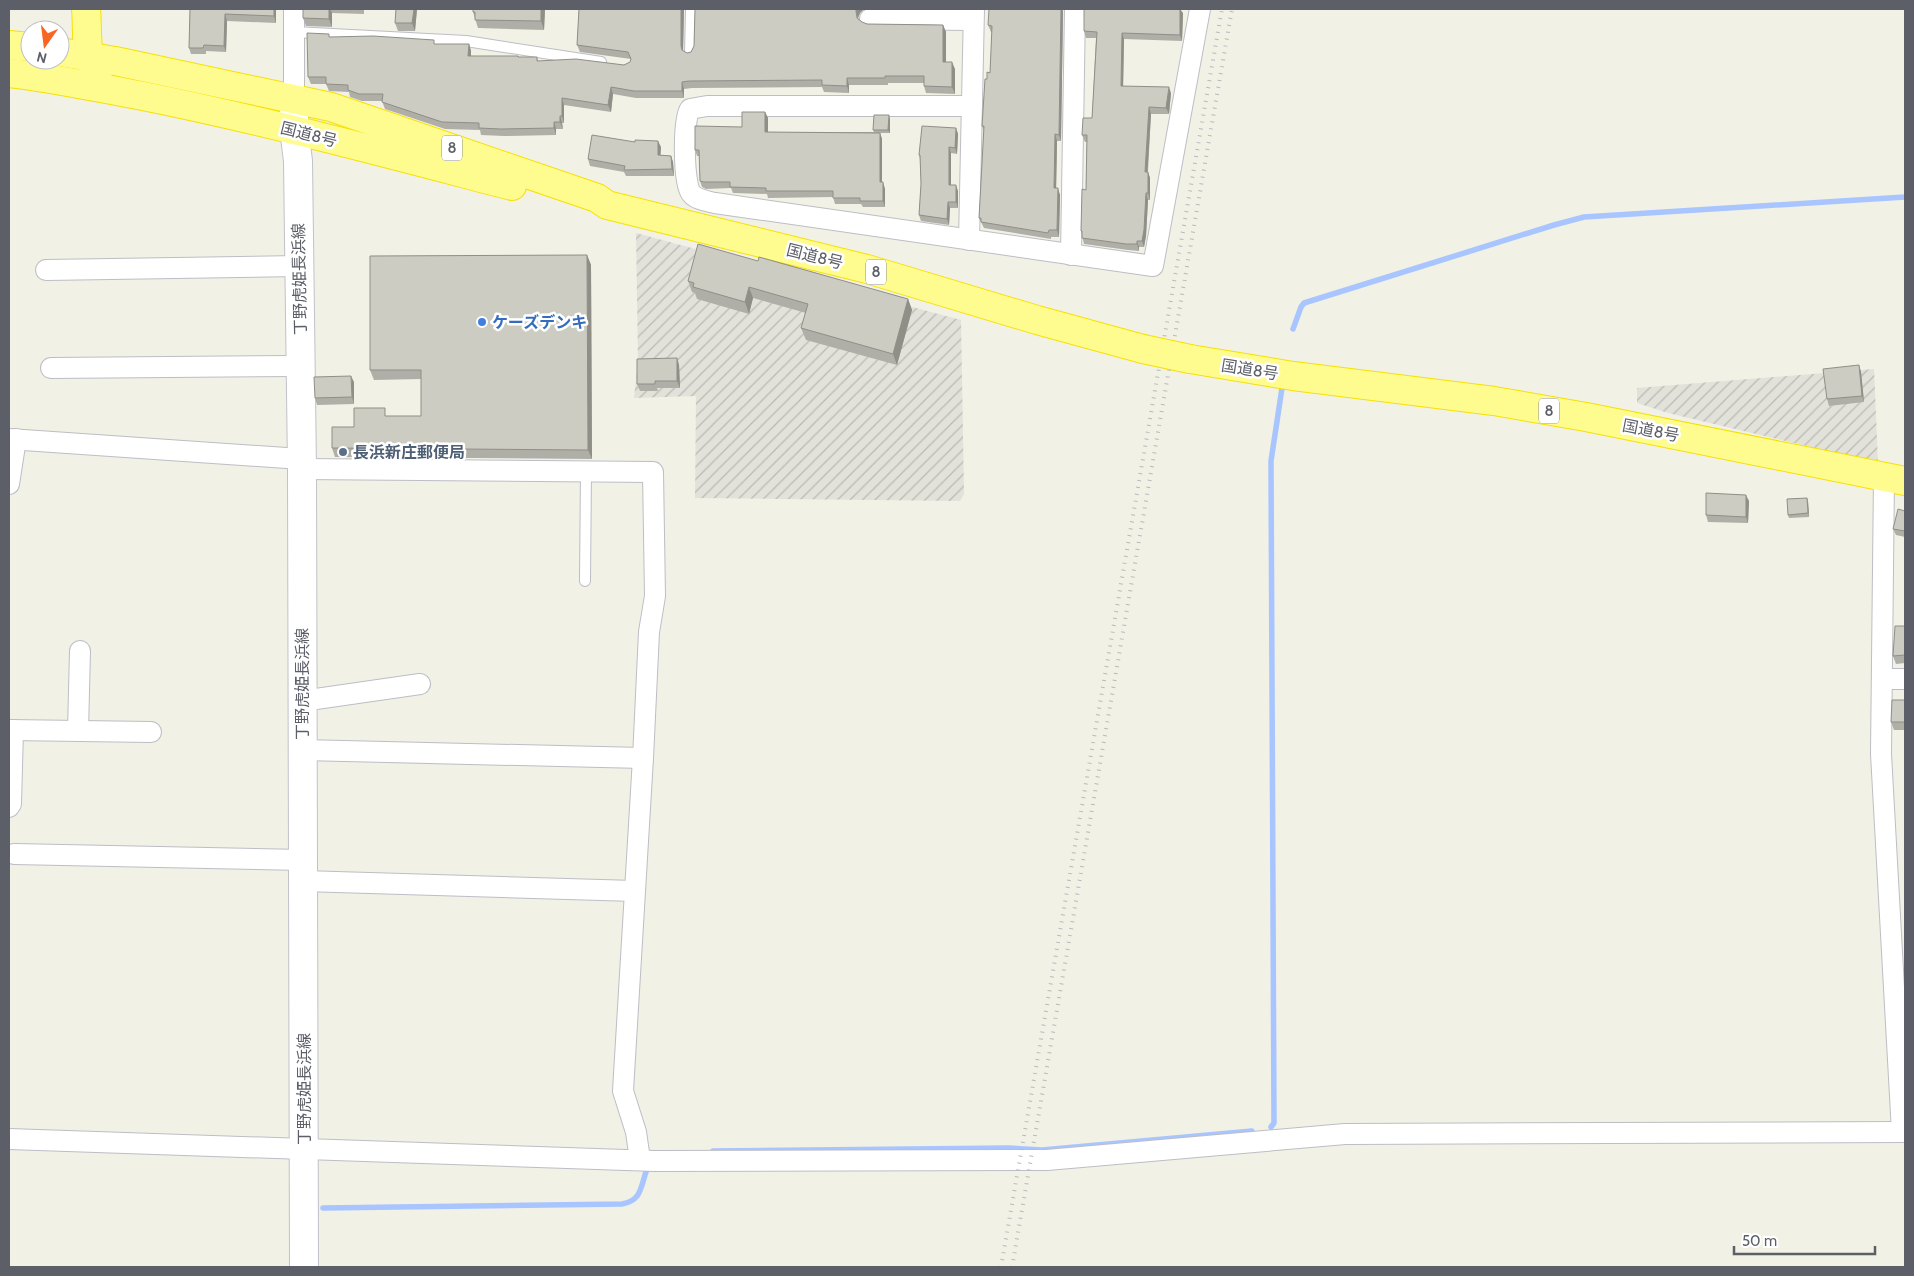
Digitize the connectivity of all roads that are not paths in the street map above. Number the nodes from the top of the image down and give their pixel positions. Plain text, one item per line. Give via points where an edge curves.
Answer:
1 (80, 9) edge
2 (86, 9) edge
3 (91, 9) edge
4 (294, 9) edge
5 (691, 9) edge
6 (1075, 9) edge
7 (1200, 9) edge
8 (974, 14) edge
9 (870, 19) dead end
10 (70, 27) edge
11 (294, 32) junction
12 (70, 52) edge
13 (690, 53) edge
14 (100, 54) junction
15 (607, 63) edge
16 (19, 74) edge
17 (294, 100) junction
18 (972, 106) junction
19 (234, 116) junction
20 (294, 130) junction
21 (607, 205) junction
22 (969, 240) junction
23 (1071, 255) junction
24 (298, 266) junction
25 (46, 270) dead end
26 (300, 366) junction
27 (51, 368) dead end
28 (13, 439) edge
29 (302, 464) junction
30 (586, 471) junction
31 (1895, 479) edge
32 (9, 484) edge
33 (585, 581) dead end
34 (80, 651) dead end
35 (1882, 679) junction
36 (1905, 679) edge
37 (420, 684) dead end
38 (302, 701) junction
39 (11, 730) edge
40 (78, 731) junction
41 (151, 732) dead end
42 (302, 750) junction
43 (643, 758) junction
44 (9, 807) edge
45 (14, 854) dead end
46 (303, 870) junction
47 (635, 891) junction
48 (1903, 1132) edge
49 (9, 1139) edge
50 (305, 1149) junction
51 (640, 1160) junction
52 (304, 1267) edge

1 - 10 highway
2 - 14 highway via 88,50
3 - 14 highway
4 - 11 street
5 - 13 lane
6 - 23 street
7 - 23 street via 1153,266
8 - 9 street
8 - 18 street
11 - 15 lane via 466,41
11 - 17 street
12 - 14 highway, 国道8号 / 8
14 - 16 highway via 84,65 66,71
14 - 17 highway, 国道8号 / 8
14 - 19 highway via 94,70 103,75 162,93 216,104
16 - 19 highway, 国道8号 / 8
17 - 20 main road, 丁野虎姫長浜線
17 - 21 highway, 国道8号 / 8 via 331,107 427,139 597,198
18 - 22 street
18 - 22 street via 707,106 690,109 686,118 686,176 688,188 696,198
19 - 20 highway, 国道8号 / 8
20 - 21 highway, 国道8号 / 8 via 595,207
20 - 24 main road, 丁野虎姫長浜線 via 298,161
21 - 31 highway, 国道8号 / 8, bridge via 868,269 1053,325 1190,359 1293,376 1494,401
22 - 23 street
24 - 25 street
24 - 26 main road, 丁野虎姫長浜線
26 - 27 street
26 - 29 main road, 丁野虎姫長浜線
28 - 29 street
28 - 32 street
29 - 30 street
29 - 38 main road, 丁野虎姫長浜線
30 - 33 lane
30 - 43 street via 653,472 655,596 649,632
31 - 35 street
34 - 40 street
35 - 36 street
35 - 48 street via 1881,754
37 - 38 street
38 - 42 main road, 丁野虎姫長浜線
39 - 40 street
39 - 44 street
40 - 41 street
42 - 43 street
42 - 46 main road, 丁野虎姫長浜線
43 - 47 street
45 - 46 street
46 - 47 street
46 - 50 main road, 丁野虎姫長浜線
47 - 51 street via 623,1090 636,1132
48 - 51 street via 1345,1134 1047,1160
49 - 50 street
50 - 51 street
50 - 52 main road, 丁野虎姫長浜線

